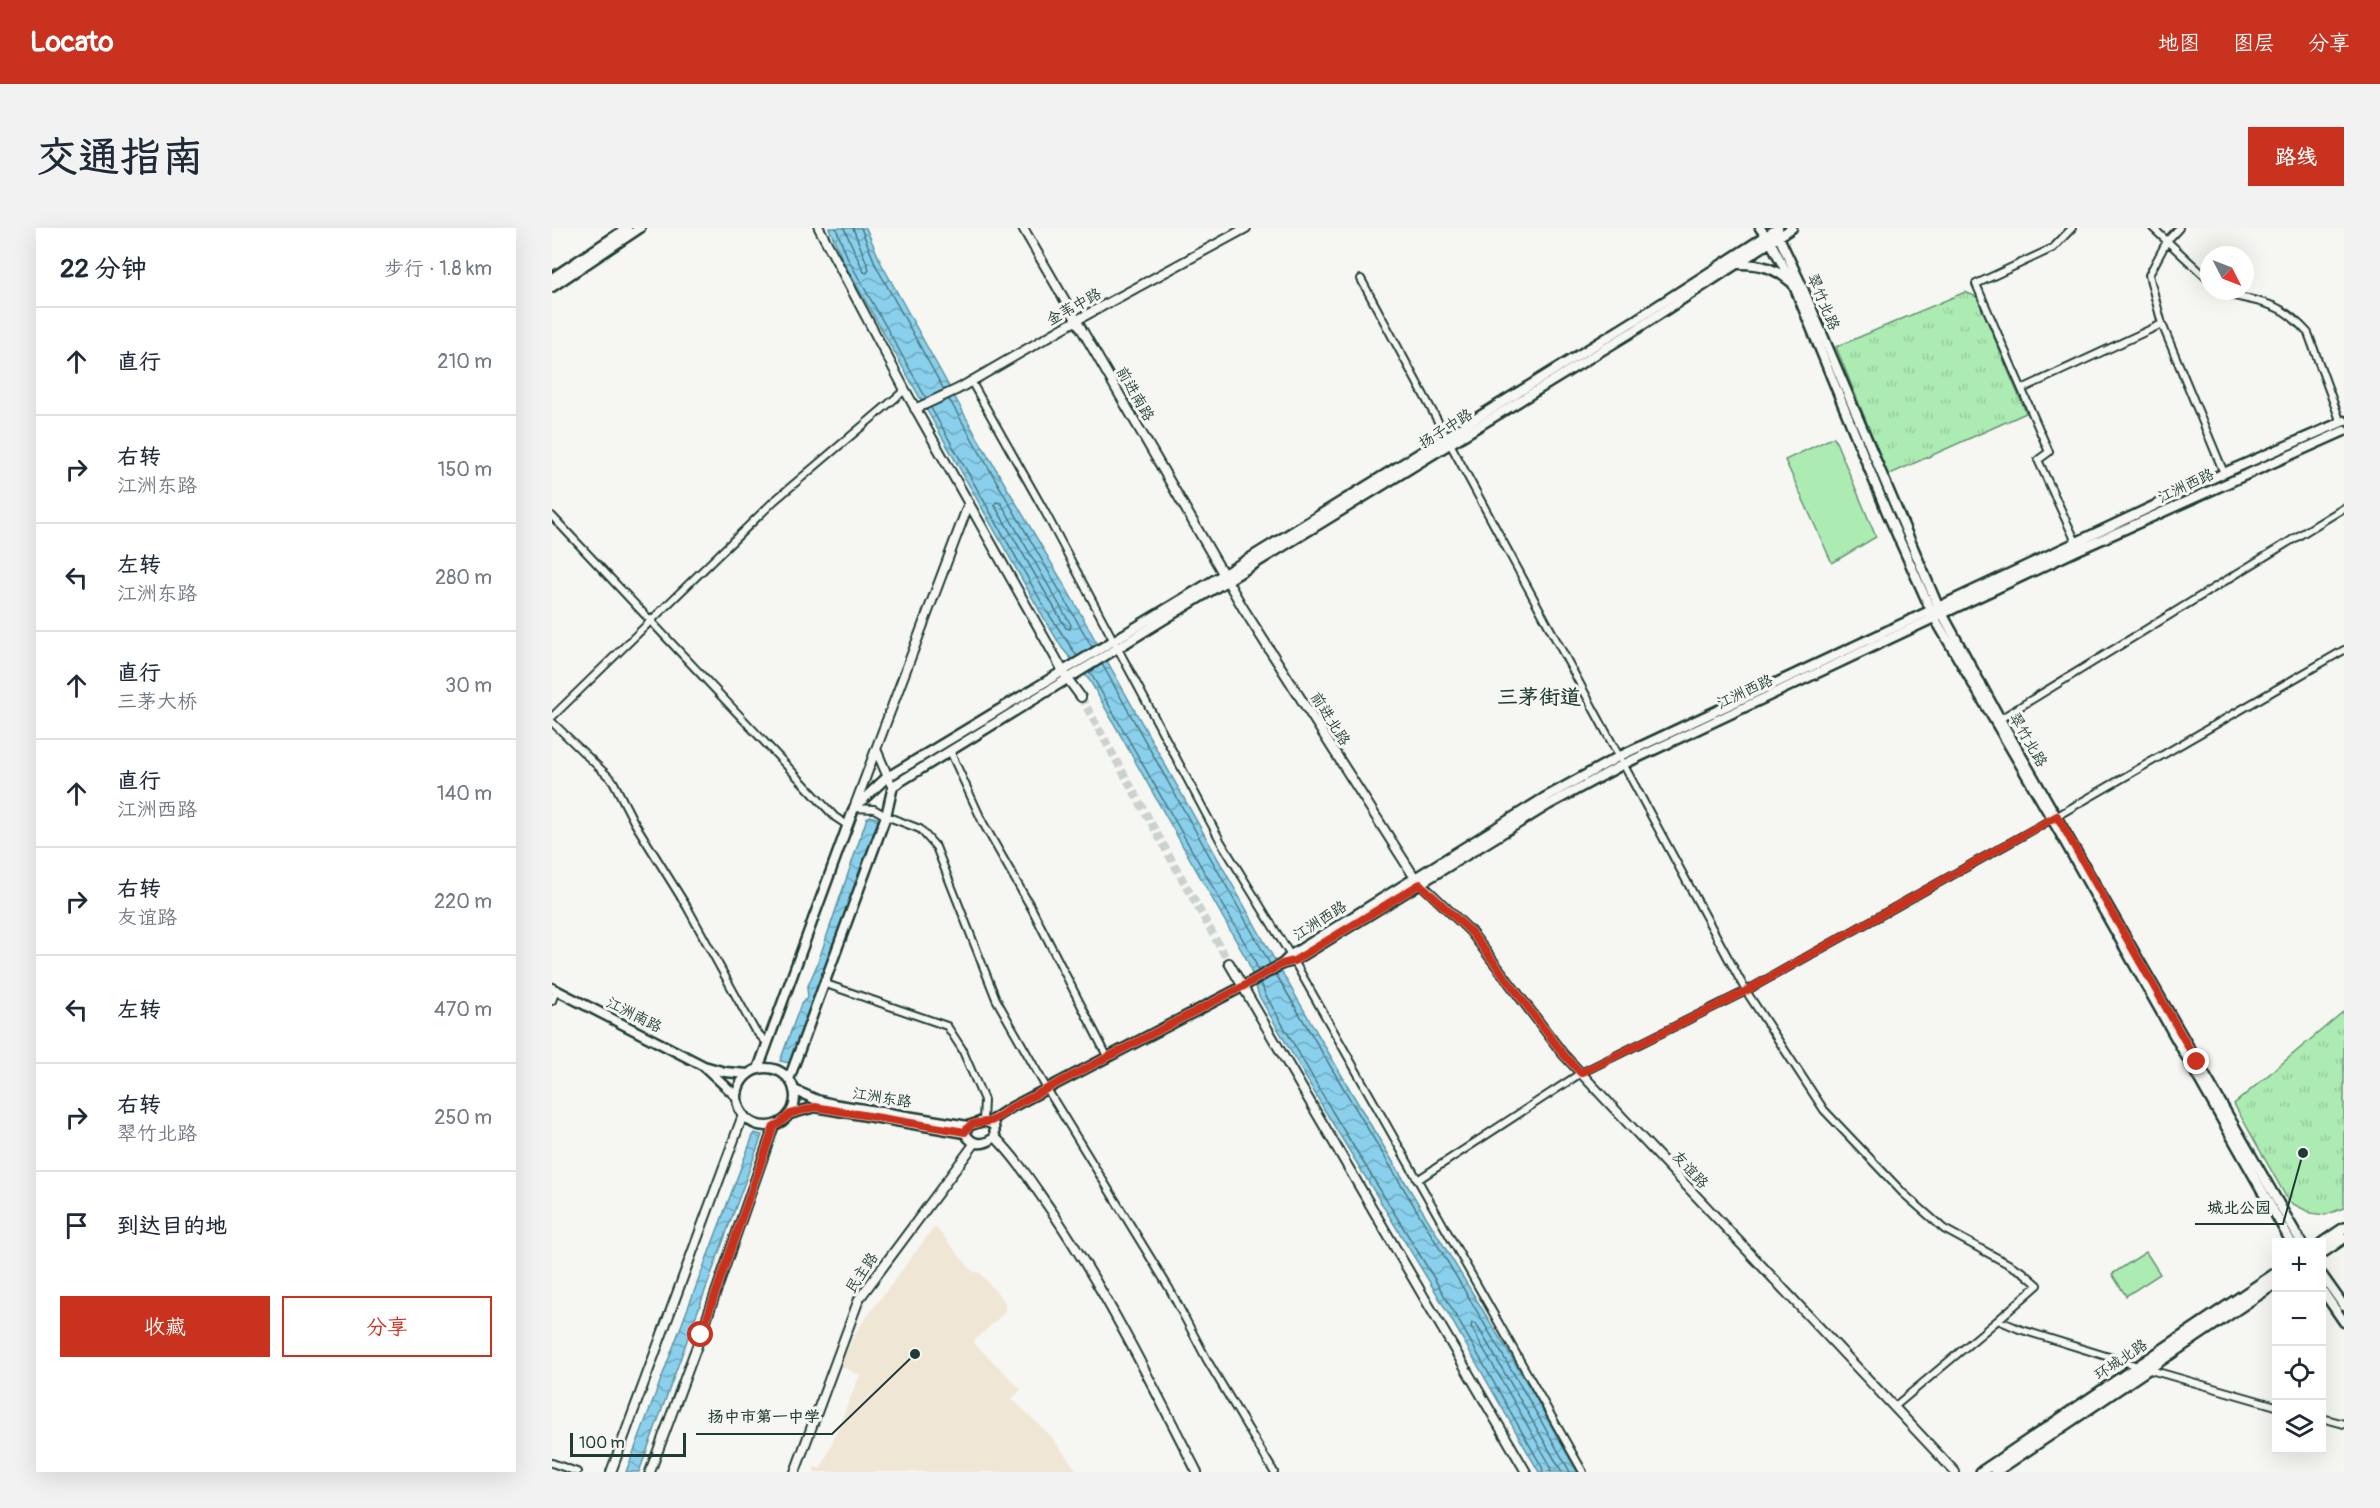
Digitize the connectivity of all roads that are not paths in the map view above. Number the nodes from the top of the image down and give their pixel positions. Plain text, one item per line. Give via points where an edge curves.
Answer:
1 (627, 228) edge
2 (640, 228) edge
3 (819, 228) edge
4 (1023, 228) edge
5 (1246, 228) edge
6 (1760, 228) edge
7 (1792, 228) edge
8 (2072, 228) edge
9 (2153, 228) edge
10 (2179, 228) edge
11 (1776, 231) edge
12 (1769, 240) junction
13 (2167, 241) junction
14 (1739, 264) junction
15 (2200, 272) edge
16 (552, 278) edge
17 (1361, 279) dead end
18 (1794, 286) junction
19 (552, 287) edge
20 (2254, 299) edge
21 (1077, 320) junction
22 (2162, 324) junction
23 (971, 381) junction
24 (2022, 389) junction
25 (905, 390) junction
26 (918, 408) junction
27 (2343, 425) edge
28 (1449, 439) junction
29 (2224, 473) junction
30 (969, 503) junction
31 (2344, 508) edge
32 (552, 516) edge
33 (2076, 542) junction
34 (1226, 577) junction
35 (1936, 612) junction
36 (650, 620) junction
37 (1112, 645) junction
38 (2344, 650) edge
39 (1065, 674) junction
40 (1081, 697) tunnel mouth
41 (552, 717) edge
42 (2000, 719) junction
43 (552, 722) edge
44 (876, 749) junction
45 (950, 750) junction
46 (1620, 761) junction
47 (886, 778) junction
48 (893, 786) junction
49 (854, 808) junction
50 (886, 816) junction
51 (2054, 817) junction
52 (847, 825) junction
53 (1417, 881) junction
54 (1293, 958) junction
55 (1229, 963) tunnel mouth
56 (826, 984) junction
57 (1246, 985) junction
58 (554, 989) edge
59 (1746, 991) junction
60 (552, 1001) edge
61 (767, 1043) junction
62 (1108, 1058) junction
63 (704, 1066) junction
64 (758, 1069) junction
65 (1581, 1073) junction
66 (748, 1074) junction
67 (789, 1079) junction
68 (1047, 1089) junction
69 (794, 1090) junction
70 (737, 1097) junction
71 (790, 1114) junction
72 (743, 1115) junction
73 (986, 1121) junction
74 (774, 1126) junction
75 (967, 1129) junction
76 (995, 1137) junction
77 (975, 1143) junction
78 (1419, 1179) junction
79 (2344, 1228) edge
80 (2289, 1238) edge
81 (2299, 1238) edge
82 (2344, 1238) edge
83 (2326, 1240) edge
84 (2326, 1250) edge
85 (2272, 1277) edge
86 (2326, 1281) edge
87 (2272, 1286) edge
88 (2323, 1292) edge
89 (2344, 1306) edge
90 (1998, 1320) junction
91 (2344, 1322) edge
92 (2143, 1368) junction
93 (2272, 1405) edge
94 (1894, 1407) junction
95 (2326, 1419) edge
96 (2344, 1424) edge
97 (552, 1463) edge
98 (577, 1472) edge
99 (611, 1472) edge
100 (650, 1472) edge
101 (795, 1472) edge
102 (1197, 1472) edge
103 (1274, 1472) edge
104 (1526, 1472) edge
105 (1583, 1472) edge
106 (1955, 1472) edge
107 (1981, 1472) edge
108 (1995, 1472) edge

1 - 16 main road
2 - 19 main road
3 - 25 street
4 - 21 street, 前进南路
5 - 21 street, 金苇中路
6 - 12 main road, 翠竹北路
7 - 11 main road, 扬子中路
8 - 24 street via 2053,248 1976,284
9 - 13 street
10 - 13 street
11 - 12 main road, 扬子中路
11 - 35 main road, 翠竹北路
12 - 14 main road, 扬子中路
12 - 18 main road, 翠竹北路
12 - 28 main road, 扬子中路
13 - 15 street
13 - 22 street via 2149,275
14 - 18 main road via 1773,269
14 - 28 main road, 扬子中路
17 - 28 street
18 - 35 main road, 翠竹北路 via 1882,499
20 - 27 street via 2283,309 2308,333
21 - 23 street, 金苇中路
21 - 34 street, 前进南路
22 - 24 street
22 - 29 street
23 - 26 street, 金苇中路
23 - 37 street
24 - 33 street via 2049,452 2038,460
25 - 26 street
25 - 36 street via 774,501
26 - 30 street
27 - 29 main road, 江洲西路
27 - 35 main road, 江洲西路
28 - 34 main road, 扬子中路
28 - 46 street
29 - 33 main road, 江洲西路
30 - 39 street
30 - 44 street
31 - 42 street
32 - 36 street
33 - 35 main road, 江洲西路
34 - 37 main road, 扬子中路
34 - 53 street, 前进北路
35 - 42 main road, 翠竹北路
35 - 46 main road, 江洲西路
35 - 51 main road, 翠竹北路
36 - 41 street
36 - 52 street via 835,817
37 - 39 main road, 扬子中路
37 - 54 street via 1221,842
38 - 51 street
39 - 40 street
39 - 45 main road
39 - 47 main road
42 - 51 main road, 翠竹北路
43 - 61 street via 613,781 754,1029
44 - 47 street
44 - 49 street
45 - 48 main road
45 - 62 street via 983,823
46 - 53 main road, 江洲西路 via 1544,798
46 - 59 street
47 - 48 street
47 - 49 main road
48 - 50 main road
49 - 50 street via 874,809
49 - 52 main road
50 - 56 main road
50 - 68 street via 920,829 936,847 996,999
51 - 59 street
51 - 80 main road, 翠竹北路
51 - 81 main road, 翠竹北路
52 - 61 main road
53 - 54 main road, 江洲西路
53 - 65 street, 友谊路 via 1471,932
54 - 57 main road, 江洲西路
54 - 78 street
55 - 57 street
56 - 67 main road
56 - 73 street via 947,1026 962,1049 984,1100
57 - 62 main road
57 - 104 street
58 - 60 street
58 - 63 main road, 江洲南路
59 - 65 street
59 - 90 street via 1824,1110 1904,1193 1944,1229 2038,1285
61 - 64 main road
62 - 68 main road
63 - 66 main road
63 - 70 main road
64 - 66 main road
64 - 67 main road via 775,1069
65 - 78 street
65 - 94 street, 友谊路
66 - 70 main road
67 - 69 main road
68 - 73 main road
68 - 103 street via 1169,1288
69 - 71 main road
69 - 75 main road, 江洲东路 via 817,1100
70 - 72 main road
71 - 74 main road
71 - 75 main road, 江洲东路 via 815,1107
72 - 74 main road via 760,1126
72 - 99 street
73 - 75 main road
73 - 76 main road via 994,1125
74 - 100 street
75 - 77 main road via 969,1140
76 - 77 main road
76 - 102 street via 1014,1156 1077,1249
77 - 101 street, 民主路 via 859,1299
78 - 105 street
79 - 83 main road
82 - 84 main road
85 - 92 main road, 环城北路
86 - 89 main road
87 - 92 main road, 环城北路
88 - 91 main road
90 - 92 street
90 - 94 street
92 - 93 street
92 - 107 main road, 环城北路
92 - 108 main road, 环城北路
94 - 106 street, 友谊路
95 - 96 street
97 - 98 street

